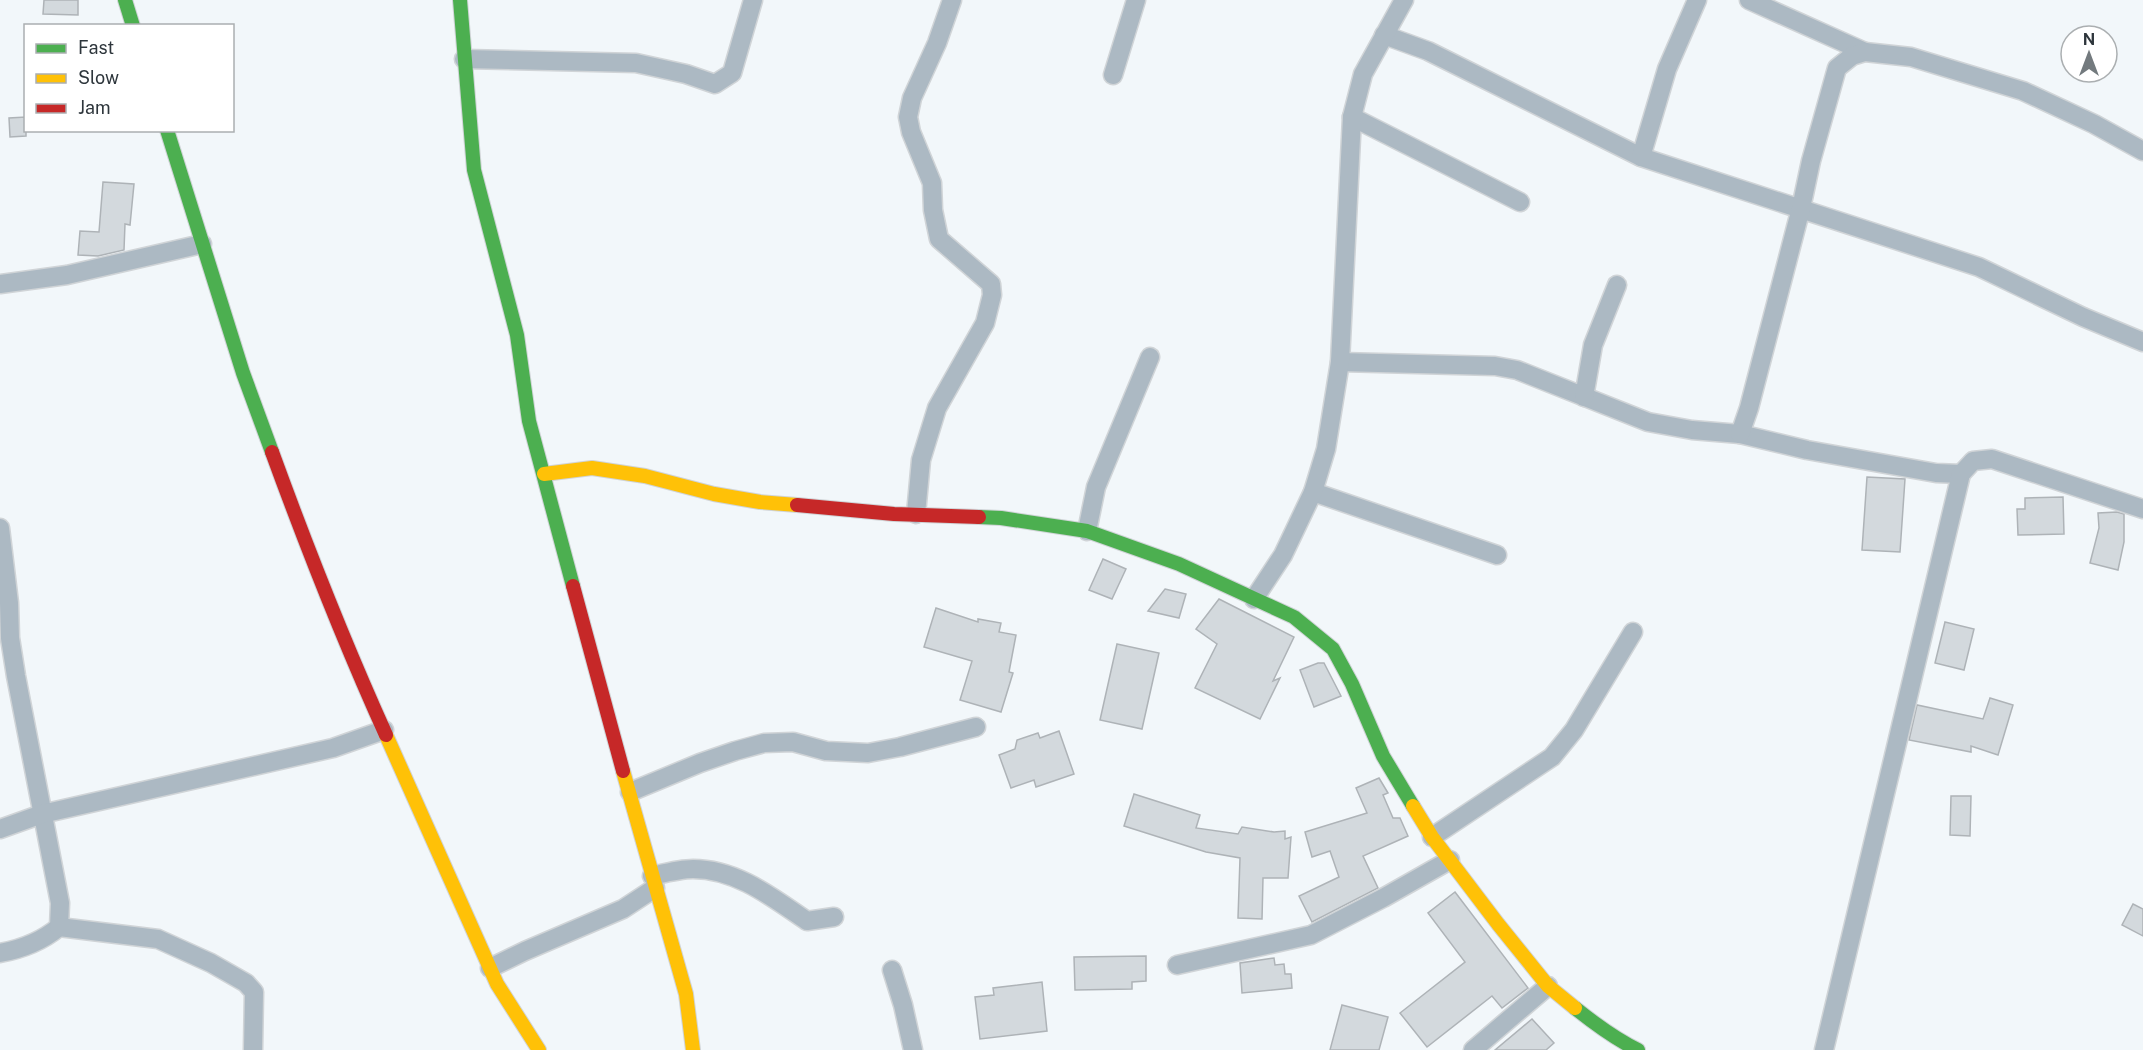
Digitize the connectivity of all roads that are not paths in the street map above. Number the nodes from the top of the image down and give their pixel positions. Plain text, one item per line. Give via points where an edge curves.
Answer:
1 (125, 0) edge
2 (460, 0) edge
3 (753, 0) edge
4 (952, 0) edge
5 (1136, 0) edge
6 (1404, 0) edge
7 (1696, 0) edge
8 (1749, 0) edge
9 (133, 24) edge
10 (1384, 35) junction
11 (1865, 52) junction
12 (464, 59) junction
13 (1113, 75) dead end
14 (1352, 117) junction
15 (168, 132) edge
16 (2143, 150) edge
17 (1641, 157) junction
18 (1520, 202) dead end
19 (1802, 208) junction
20 (202, 244) junction
21 (0, 284) edge
22 (1617, 285) dead end
23 (2143, 342) edge
24 (1150, 357) dead end
25 (1340, 362) junction
26 (1584, 397) junction
27 (1740, 434) junction
28 (544, 474) junction
29 (1961, 474) junction
30 (1313, 492) junction
31 (2143, 509) edge
32 (916, 514) junction
33 (0, 528) edge
34 (1087, 531) junction
35 (1497, 555) dead end
36 (1254, 599) junction
37 (1633, 632) dead end
38 (7, 661) edge
39 (976, 727) dead end
40 (384, 730) junction
41 (630, 792) junction
42 (42, 814) junction
43 (0, 829) edge
44 (1432, 837) junction
45 (1450, 860) junction
46 (653, 882) junction
47 (834, 917) dead end
48 (59, 927) junction
49 (0, 953) edge
50 (1177, 965) dead end
51 (490, 968) junction
52 (892, 970) dead end
53 (1548, 987) junction
54 (253, 1050) edge
55 (539, 1050) edge
56 (693, 1050) edge
57 (913, 1050) edge
58 (1473, 1050) edge
59 (1638, 1050) edge
60 (1824, 1050) edge

1 - 9 street
2 - 12 street
3 - 12 street via 732,73 715,84 636,63
4 - 32 street via 912,98 910,132 932,183 939,239 991,284 992,295 985,323 937,408 921,460
5 - 13 street
6 - 10 street
7 - 17 street via 1668,69
8 - 11 street
10 - 14 street via 1363,74
10 - 17 street via 1428,51
11 - 16 street via 1911,57 2023,90
11 - 19 street via 1837,68
12 - 28 street via 474,170 517,335 529,421
14 - 18 street
14 - 25 street
15 - 20 street
17 - 19 street
19 - 23 street via 1979,267
19 - 27 street
20 - 21 street via 67,275
20 - 40 street via 243,374 300,529
22 - 26 street via 1593,345
24 - 34 street via 1096,488
25 - 26 street via 1496,366 1517,370
25 - 30 street via 1326,448
26 - 27 street via 1648,422
27 - 29 street via 1807,450
28 - 32 street via 592,468 760,502
28 - 41 street
29 - 31 street via 1973,461 1992,459
29 - 60 street
30 - 35 street
30 - 36 street via 1283,555
32 - 34 street via 1000,518
33 - 38 street
34 - 36 street via 1179,564
36 - 44 street via 1294,617 1333,649 1383,756
37 - 44 street via 1574,730 1552,757
38 - 42 street
39 - 41 street via 868,753 826,751 793,742 764,743 700,763
40 - 42 street via 323,751
40 - 51 street
41 - 46 street
42 - 43 street
42 - 48 street via 60,903
44 - 45 street
45 - 50 street via 1311,934
45 - 53 street
46 - 47 street via 693,869 728,874 766,893 807,921
46 - 51 street via 623,909
46 - 56 street via 686,994
48 - 49 street via 47,937
48 - 54 street via 158,939 246,983 254,992
51 - 55 street
52 - 57 street
53 - 58 street
53 - 59 street via 1597,1026

